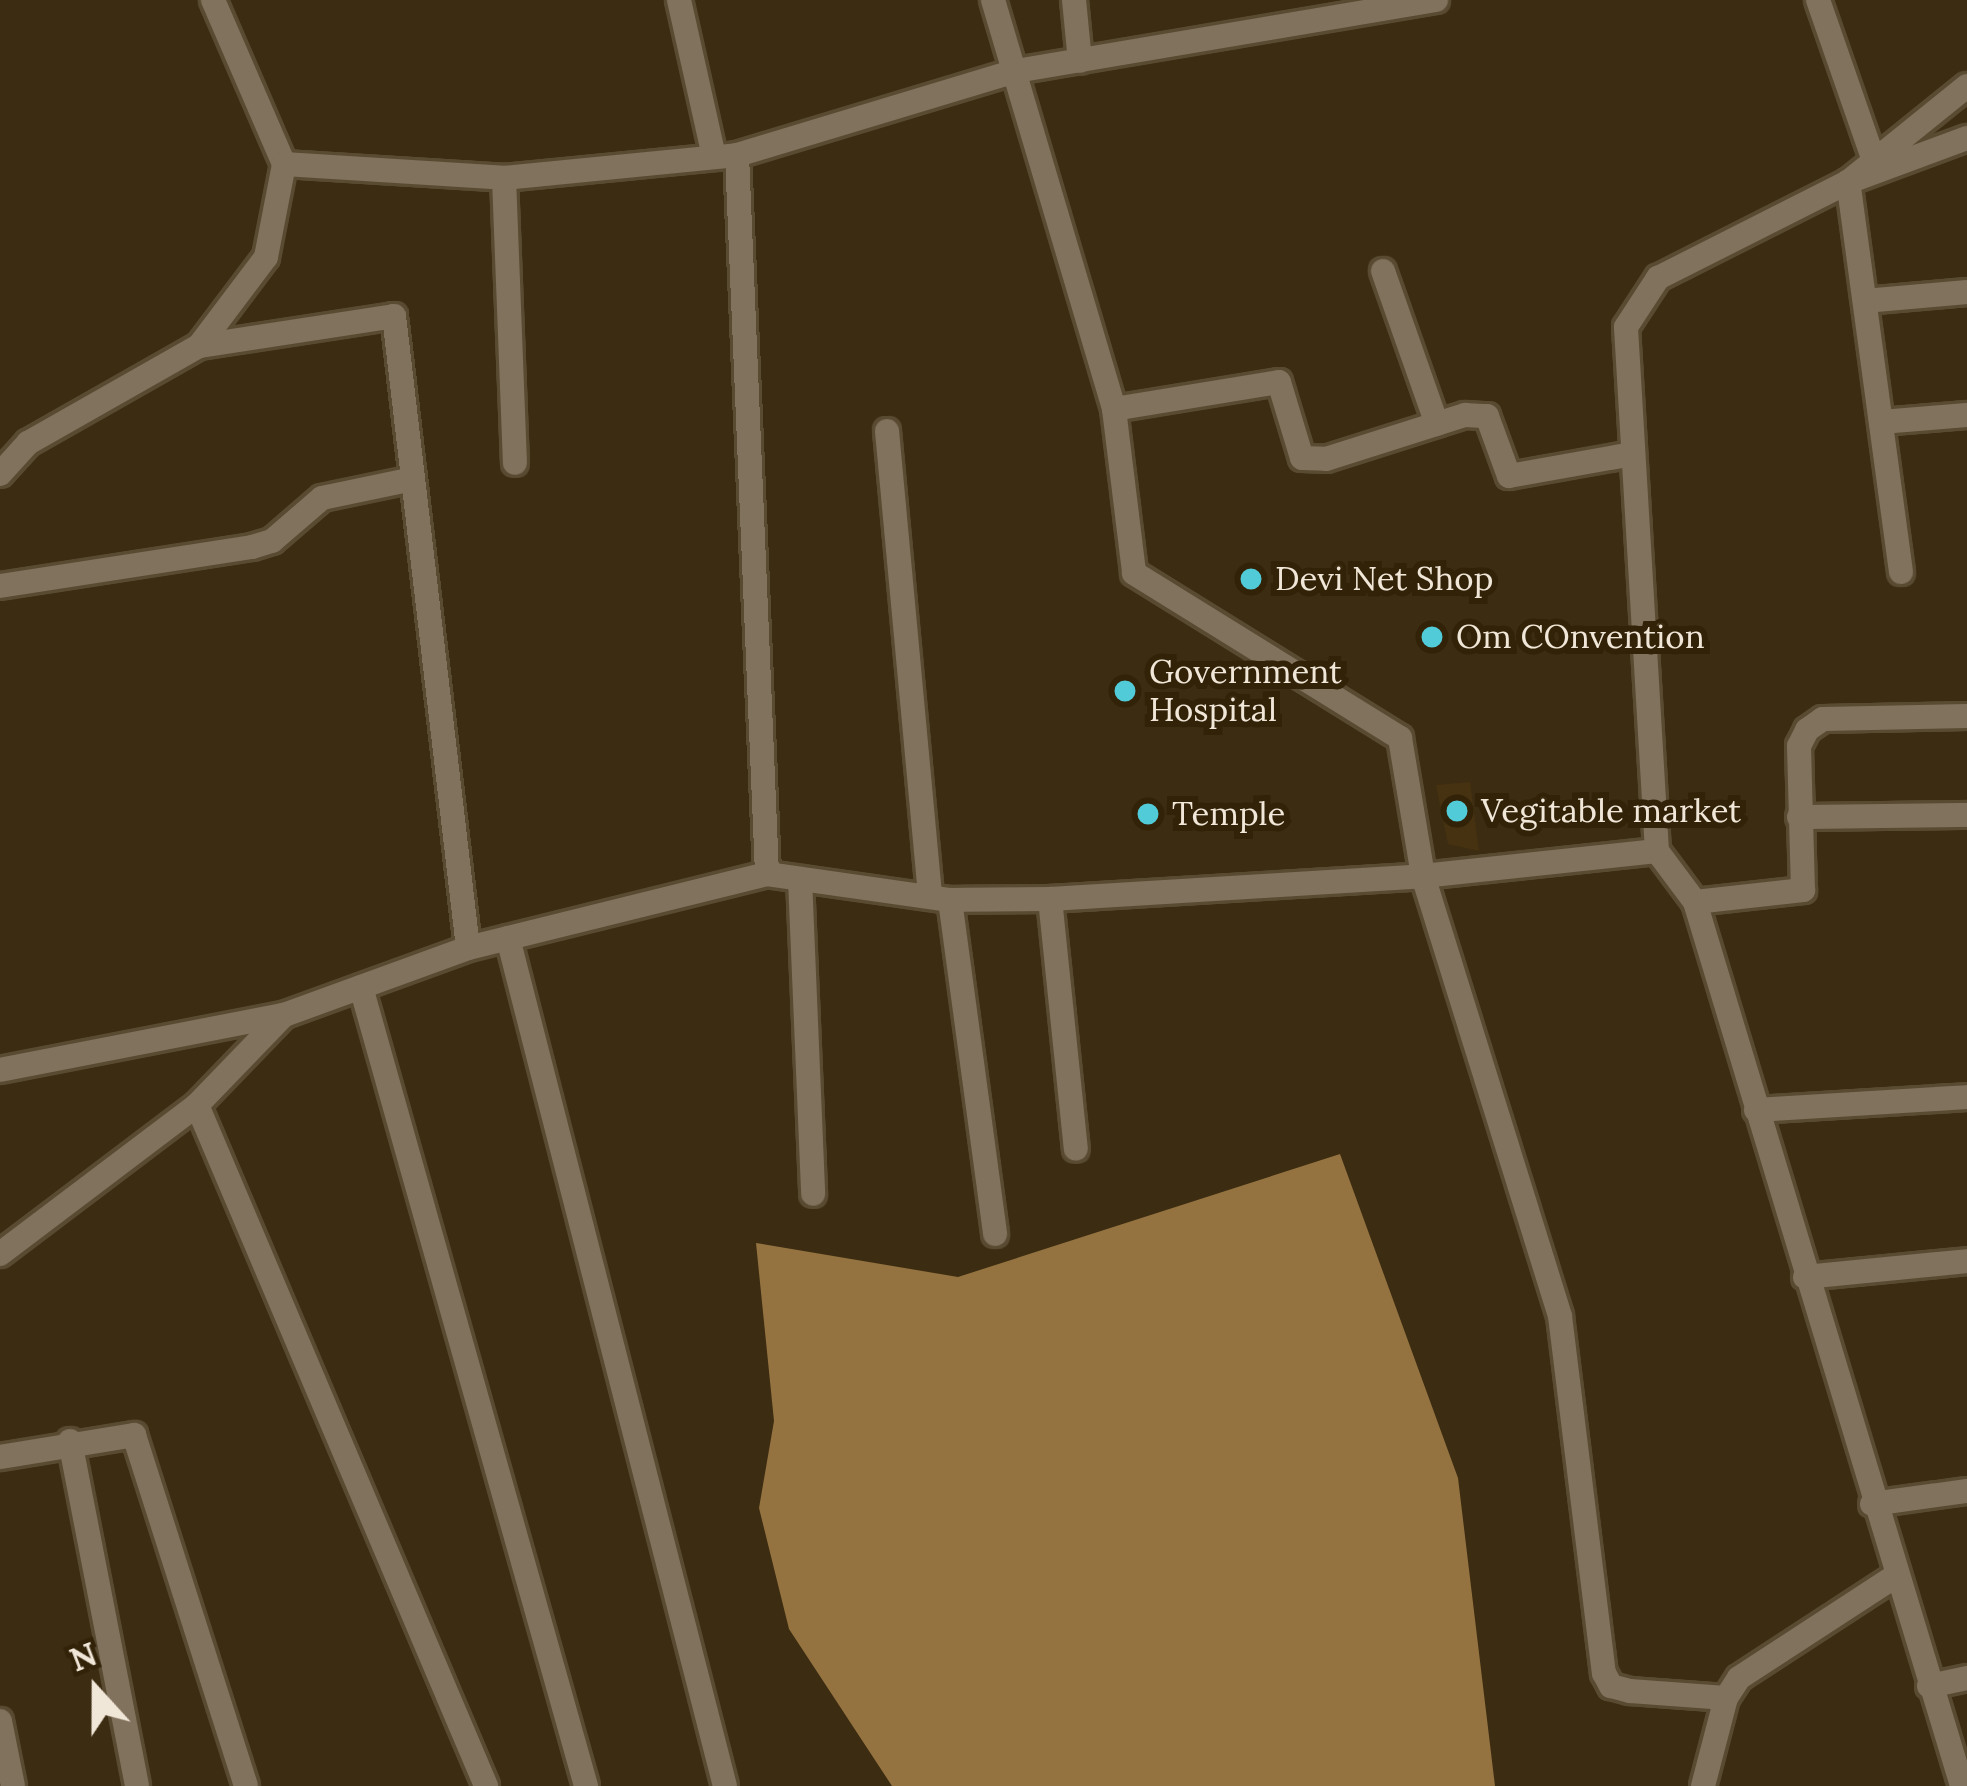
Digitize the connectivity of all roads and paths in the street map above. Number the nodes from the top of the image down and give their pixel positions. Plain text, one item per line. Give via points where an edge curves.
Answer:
1 (213, 0) edge
2 (679, 0) edge
3 (993, 0) edge
4 (1074, 0) edge
5 (1436, 0) edge
6 (1818, 0) edge
7 (1324, 11) edge
8 (1080, 61) junction
9 (1016, 71) junction
10 (1967, 86) edge
11 (1967, 138) edge
12 (725, 156) junction
13 (284, 164) junction
14 (1874, 164) junction
15 (504, 178) junction
16 (1848, 182) junction
17 (1383, 271) dead end
18 (1967, 292) edge
19 (1865, 302) junction
20 (199, 346) junction
21 (1114, 409) junction
22 (1967, 415) edge
23 (1881, 422) junction
24 (1437, 424) junction
25 (887, 431) dead end
26 (1633, 454) junction
27 (515, 463) dead end
28 (0, 474) edge
29 (413, 479) junction
30 (1901, 572) dead end
31 (0, 586) edge
32 (1967, 716) edge
33 (1967, 815) edge
34 (1798, 817) junction
35 (1657, 851) junction
36 (767, 874) junction
37 (1423, 876) junction
38 (800, 880) junction
39 (940, 898) junction
40 (1050, 899) junction
41 (1695, 902) junction
42 (508, 938) junction
43 (468, 948) junction
44 (361, 987) junction
45 (284, 1015) junction
46 (0, 1070) edge
47 (1967, 1097) edge
48 (196, 1105) junction
49 (1756, 1110) junction
50 (1076, 1149) dead end
51 (813, 1194) dead end
52 (995, 1234) dead end
53 (0, 1254) edge
54 (1967, 1261) edge
55 (1805, 1277) junction
56 (70, 1441) junction
57 (0, 1457) edge
58 (1967, 1491) edge
59 (1872, 1504) junction
60 (1894, 1577) junction
61 (1967, 1678) edge
62 (1929, 1686) junction
63 (1726, 1698) junction
64 (0, 1721) edge
65 (14, 1786) edge
66 (137, 1786) edge
67 (246, 1786) edge
68 (486, 1786) edge
69 (586, 1786) edge
70 (725, 1786) edge
71 (1703, 1786) edge
72 (1962, 1786) edge

1 - 13 street
2 - 12 street
3 - 9 street
4 - 8 street
5 - 7 street
6 - 14 street
7 - 8 street
8 - 9 street
9 - 12 street
9 - 21 street
10 - 14 street
11 - 16 street
12 - 15 street
12 - 36 street
13 - 15 street
13 - 20 street via 266,257
14 - 16 street
15 - 27 street
16 - 19 street
16 - 26 street via 1658,278 1637,301 1626,327
17 - 24 street
18 - 19 street
19 - 23 street
20 - 28 street via 28,443
20 - 29 street via 394,316
21 - 24 street via 1279,382 1302,458 1326,459
21 - 37 street via 1134,573 1400,738
22 - 23 street
23 - 30 street
24 - 26 street via 1487,416 1509,476
25 - 39 street
26 - 35 street
29 - 31 street via 322,498 272,541 252,547
29 - 43 street
32 - 34 street via 1823,719 1799,746
33 - 34 street
34 - 41 street via 1803,890
35 - 37 street
35 - 41 street
36 - 38 street
36 - 42 street
37 - 40 street
37 - 63 street via 1560,1316 1604,1673 1611,1686 1630,1691
38 - 39 street
38 - 51 street
39 - 40 street
39 - 52 street
40 - 50 street
41 - 49 street
42 - 43 street
42 - 70 street
43 - 44 street
44 - 45 street
44 - 69 street
45 - 46 street
45 - 48 street
47 - 49 street
48 - 53 street
48 - 68 street
49 - 55 street
54 - 55 street
55 - 59 street
56 - 57 street
56 - 66 street
56 - 67 street via 125,1432 140,1445
58 - 59 street
59 - 60 street
60 - 62 street
60 - 63 street via 1759,1659
61 - 62 street
62 - 72 street
63 - 71 street
64 - 65 street

